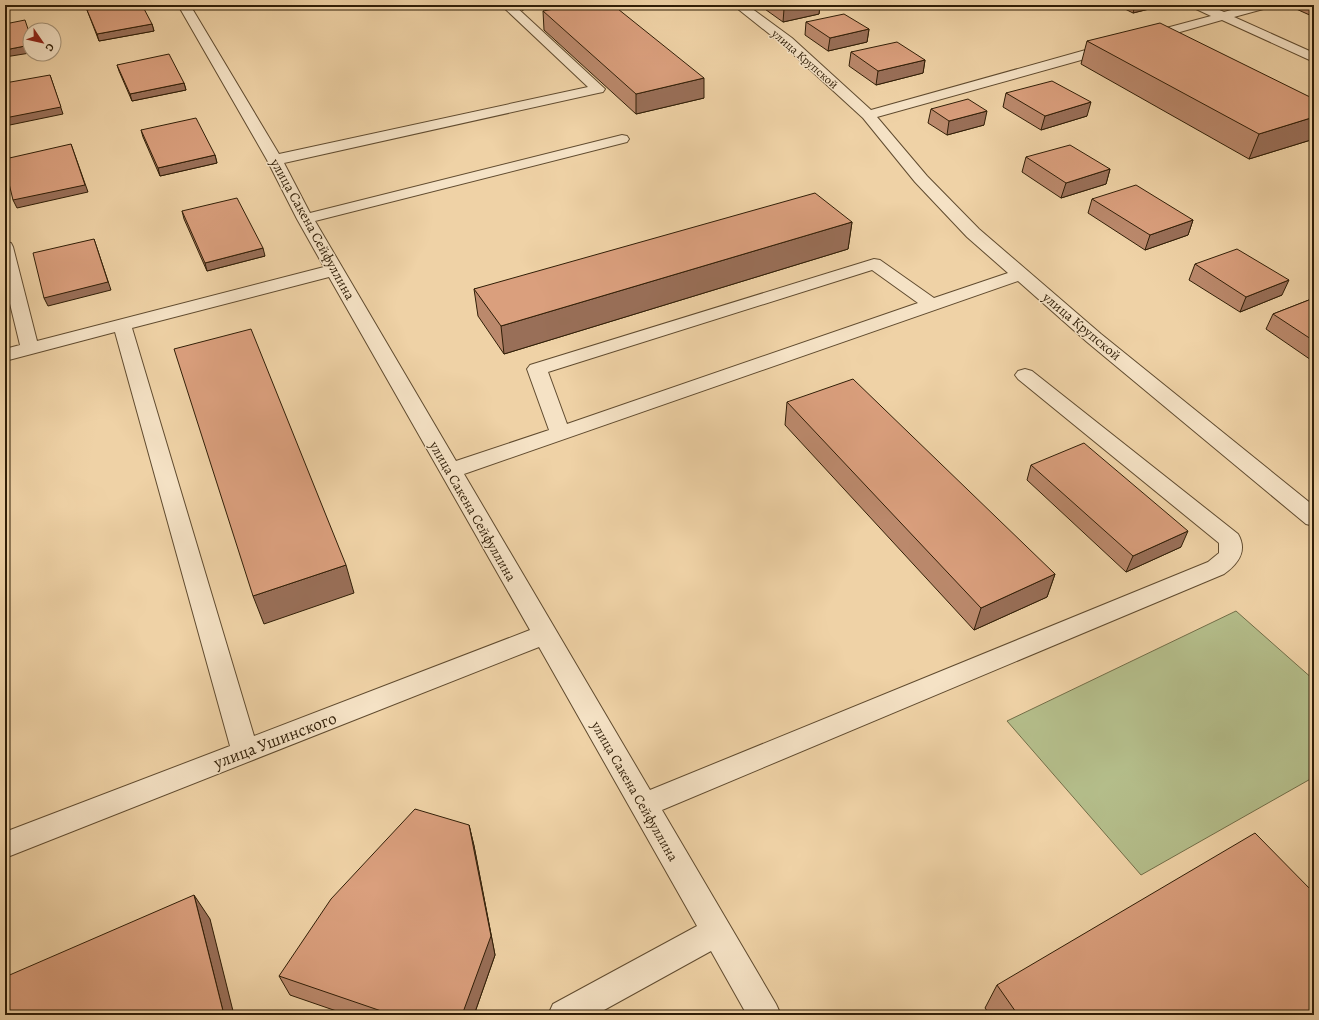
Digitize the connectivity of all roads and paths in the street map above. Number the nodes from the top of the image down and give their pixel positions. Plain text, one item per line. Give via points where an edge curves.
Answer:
1 (184, 5) edge
2 (507, 5) edge
3 (739, 5) edge
4 (1198, 5) edge
5 (1263, 5) edge
6 (1223, 17) junction
7 (1314, 58) edge
8 (868, 115) junction
9 (622, 139) dead end
10 (275, 160) junction
11 (306, 219) junction
12 (5, 247) edge
13 (335, 270) junction
14 (1021, 274) junction
15 (932, 305) junction
16 (122, 325) junction
17 (30, 349) junction
18 (5, 355) edge
19 (1026, 375) dead end
20 (560, 433) junction
21 (451, 471) junction
22 (1314, 518) edge
23 (544, 635) junction
24 (245, 752) junction
25 (642, 805) junction
26 (5, 845) edge
27 (717, 931) junction
28 (564, 1015) edge
29 (765, 1015) edge

1 - 10 street, улица Сакена Сейфуллина
2 - 10 street via 598,89
3 - 8 street, улица Крупской via 787,41
4 - 6 street
5 - 6 street
6 - 7 street
6 - 8 street
8 - 14 street, улица Крупской via 921,180 968,228
9 - 11 street
10 - 11 street, улица Сакена Сейфуллина
11 - 13 street, улица Сакена Сейфуллина
12 - 17 street
13 - 16 street
13 - 21 street, улица Сакена Сейфуллина
14 - 15 street
14 - 22 street, улица Крупской via 1094,338
15 - 20 street
15 - 20 street via 874,264 537,369
16 - 17 street
16 - 24 street
17 - 18 street
19 - 25 street via 1230,540 1232,550 1227,561
20 - 21 street
21 - 23 street, улица Сакена Сейфуллина
23 - 24 street, улица Ушинского
23 - 25 street, улица Сакена Сейфуллина
24 - 26 street, улица Ушинского
25 - 27 street, улица Сакена Сейфуллина
27 - 28 street
27 - 29 street, улица Сакена Сейфуллина

